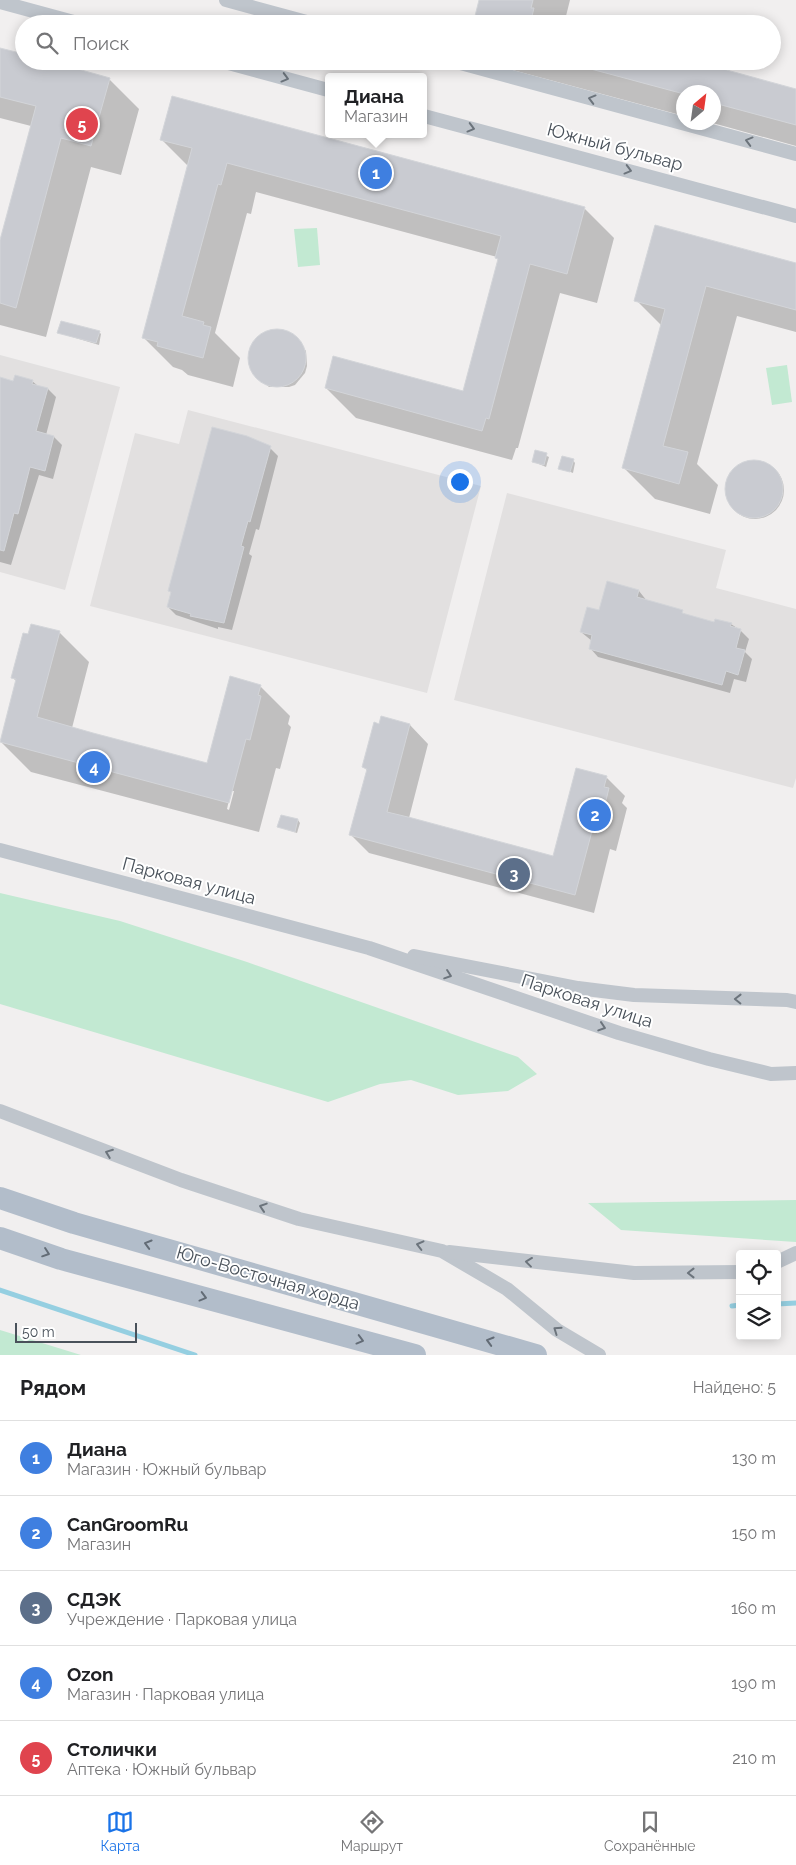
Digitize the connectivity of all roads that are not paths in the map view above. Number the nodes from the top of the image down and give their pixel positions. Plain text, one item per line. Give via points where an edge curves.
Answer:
1 (226, 0) edge
2 (0, 2) edge
3 (48, 15) edge
4 (281, 15) edge
5 (254, 70) edge
6 (486, 70) edge
7 (325, 89) edge
8 (427, 117) edge
9 (796, 154) edge
10 (796, 216) edge
11 (0, 850) edge
12 (369, 948) junction
13 (793, 1001) edge
14 (796, 1073) edge
15 (771, 1074) junction
16 (796, 1081) edge
17 (0, 1111) edge
18 (0, 1198) edge
19 (0, 1238) edge
20 (442, 1251) junction
21 (796, 1253) edge
22 (781, 1260) edge
23 (736, 1272) edge
24 (415, 1355) edge
25 (536, 1355) edge
26 (599, 1355) edge

1 - 4 street
2 - 3 street
5 -> 7 street
9 -> 6 street
8 -> 10 street, Южный бульвар
11 - 12 street, Парковая улица
13 -> 12 street, Парковая улица via 624,994
12 -> 15 street, Парковая улица via 619,1033
14 - 15 street, Парковая улица
15 - 16 street
20 -> 17 street via 300,1219 181,1180
25 -> 18 main road, Юго-Восточная хорда via 74,1223
19 -> 24 main road, Юго-Восточная хорда via 61,1258
23 -> 20 street via 634,1273
26 -> 20 street via 557,1330 507,1289
21 - 22 street

